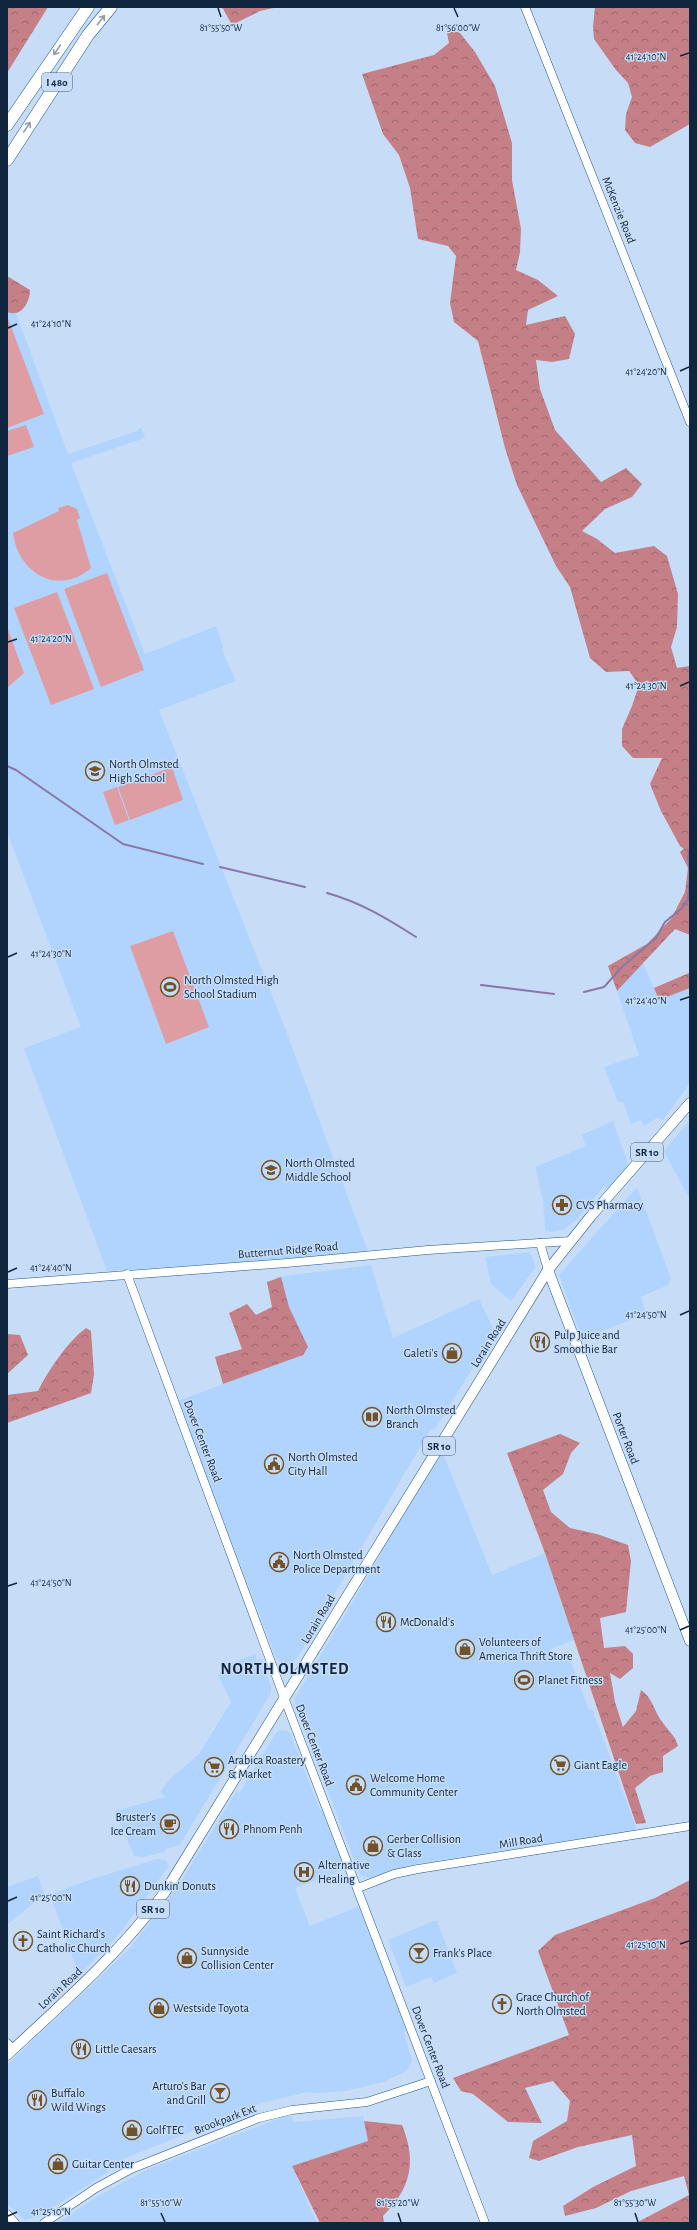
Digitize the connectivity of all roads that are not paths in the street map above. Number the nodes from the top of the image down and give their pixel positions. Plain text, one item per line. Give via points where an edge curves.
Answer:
1 (88, 7) edge
2 (111, 7) edge
3 (526, 7) edge
4 (7, 125) edge
5 (7, 160) edge
6 (690, 422) edge
7 (690, 1103) edge
8 (571, 1241) junction
9 (540, 1243) junction
10 (548, 1270) junction
11 (127, 1274) junction
12 (7, 1284) edge
13 (690, 1641) edge
14 (285, 1700) junction
15 (690, 1826) edge
16 (358, 1888) junction
17 (9, 2049) edge
18 (431, 2081) junction
19 (7, 2214) edge
20 (15, 2223) edge
21 (44, 2223) edge
22 (485, 2223) edge

1 -> 4 highway, I 480
5 -> 2 highway, I 480 via 88,35
3 - 6 street, McKenzie Road
7 - 8 main road, Lorain Road / SR 10
8 - 9 street, Butternut Ridge Road
8 - 10 main road, Lorain Road / SR 10
9 - 10 street, Porter Road
9 - 11 street, Butternut Ridge Road
10 - 13 main road, Porter Road
10 - 14 main road, Lorain Road / SR 10
11 - 12 street, Butternut Ridge Road
11 - 14 street, Dover Center Road
14 - 16 street, Dover Center Road
14 - 17 main road, Lorain Road / SR 10 via 150,1913 91,1976
15 - 16 street, Mill Road via 418,1868
16 - 18 street, Dover Center Road
18 - 21 street, Brookpark Ext via 367,2102 292,2110 259,2118 131,2169 96,2188
18 - 22 street, Dover Center Road
19 - 20 street

